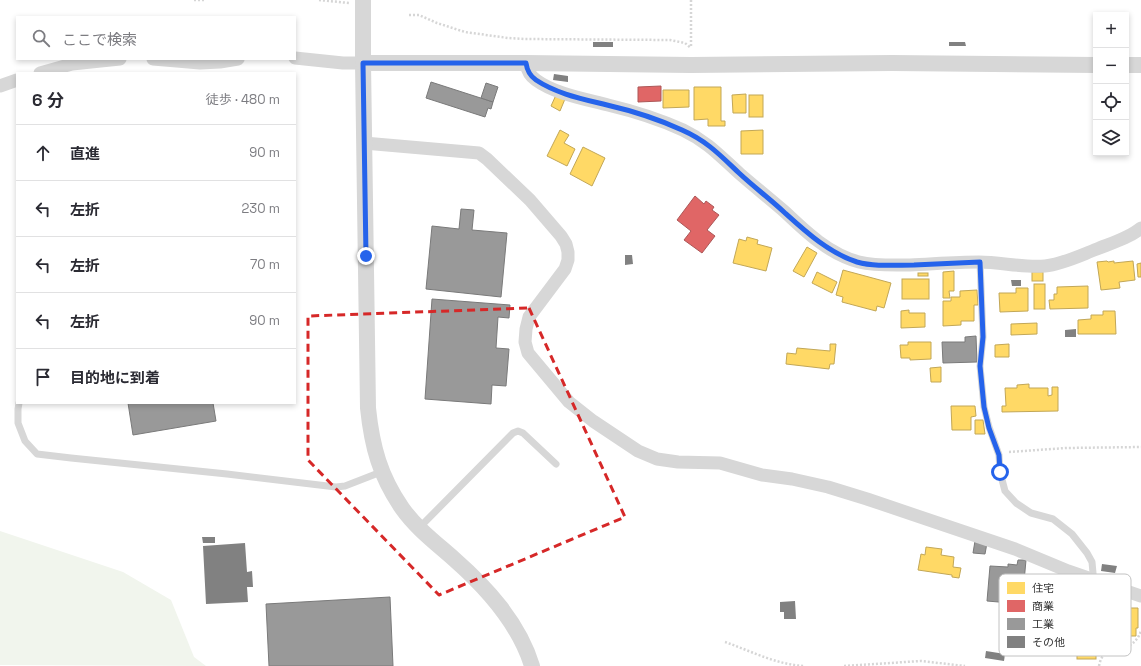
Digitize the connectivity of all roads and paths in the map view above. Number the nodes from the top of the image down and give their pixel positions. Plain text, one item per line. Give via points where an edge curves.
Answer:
1 (194, 0) edge
2 (206, 0) edge
3 (319, 0) edge
4 (691, 0) edge
5 (363, 2) edge
6 (409, 15) dead end
7 (691, 48) junction
8 (296, 58) edge
9 (110, 60) edge
10 (166, 60) edge
11 (232, 60) edge
12 (363, 63) junction
13 (526, 63) junction
14 (691, 65) junction
15 (1093, 65) edge
16 (1129, 65) edge
17 (1141, 65) edge
18 (44, 72) edge
19 (16, 80) edge
20 (0, 86) edge
21 (364, 143) junction
22 (1141, 228) edge
23 (980, 262) junction
24 (19, 404) edge
25 (1141, 447) edge
26 (999, 455) junction
27 (556, 464) dead end
28 (381, 472) junction
29 (420, 528) junction
30 (1077, 574) edge
31 (1093, 574) edge
32 (1131, 593) edge
33 (1141, 596) edge
34 (1141, 631) edge
35 (725, 642) dead end
36 (1131, 645) edge
37 (1104, 656) edge
38 (532, 666) edge
39 (805, 666) edge
40 (844, 666) edge
41 (866, 666) edge
42 (965, 666) edge
43 (1099, 666) edge

1 - 2 path
3 - 5 path
4 - 7 path
5 - 12 street
6 - 7 path via 419,15 465,32 508,38 670,40 684,42
7 - 14 path
8 - 12 street
9 - 18 street via 72,64
10 - 11 street via 200,63
12 - 13 street
12 - 21 street
13 - 14 street
13 - 23 street via 529,73 543,84 571,96 661,121 696,136 815,239 846,258 871,265
14 - 15 street
16 - 17 street
19 - 20 street
21 - 28 street via 368,408
21 - 30 street via 479,153 530,200 561,236 566,244 568,260 565,269 529,317 525,342 528,354 569,402 638,451 657,459 720,463 762,475 828,487 1015,550
22 - 23 street via 1118,241 1046,266
23 - 26 lane via 983,337 980,366 984,407
24 - 28 lane via 18,423 25,441 37,454 336,487
25 - 26 path via 1066,448
26 - 31 lane via 1005,491 1016,503 1031,512 1053,519 1072,534 1092,562
27 - 29 lane via 523,433 513,433
28 - 29 street via 403,509
29 - 38 street via 477,579 495,599 509,619
32 - 33 street
34 - 36 path
35 - 39 path via 778,661
37 - 43 path
40 - 41 path
41 - 42 path via 920,661

